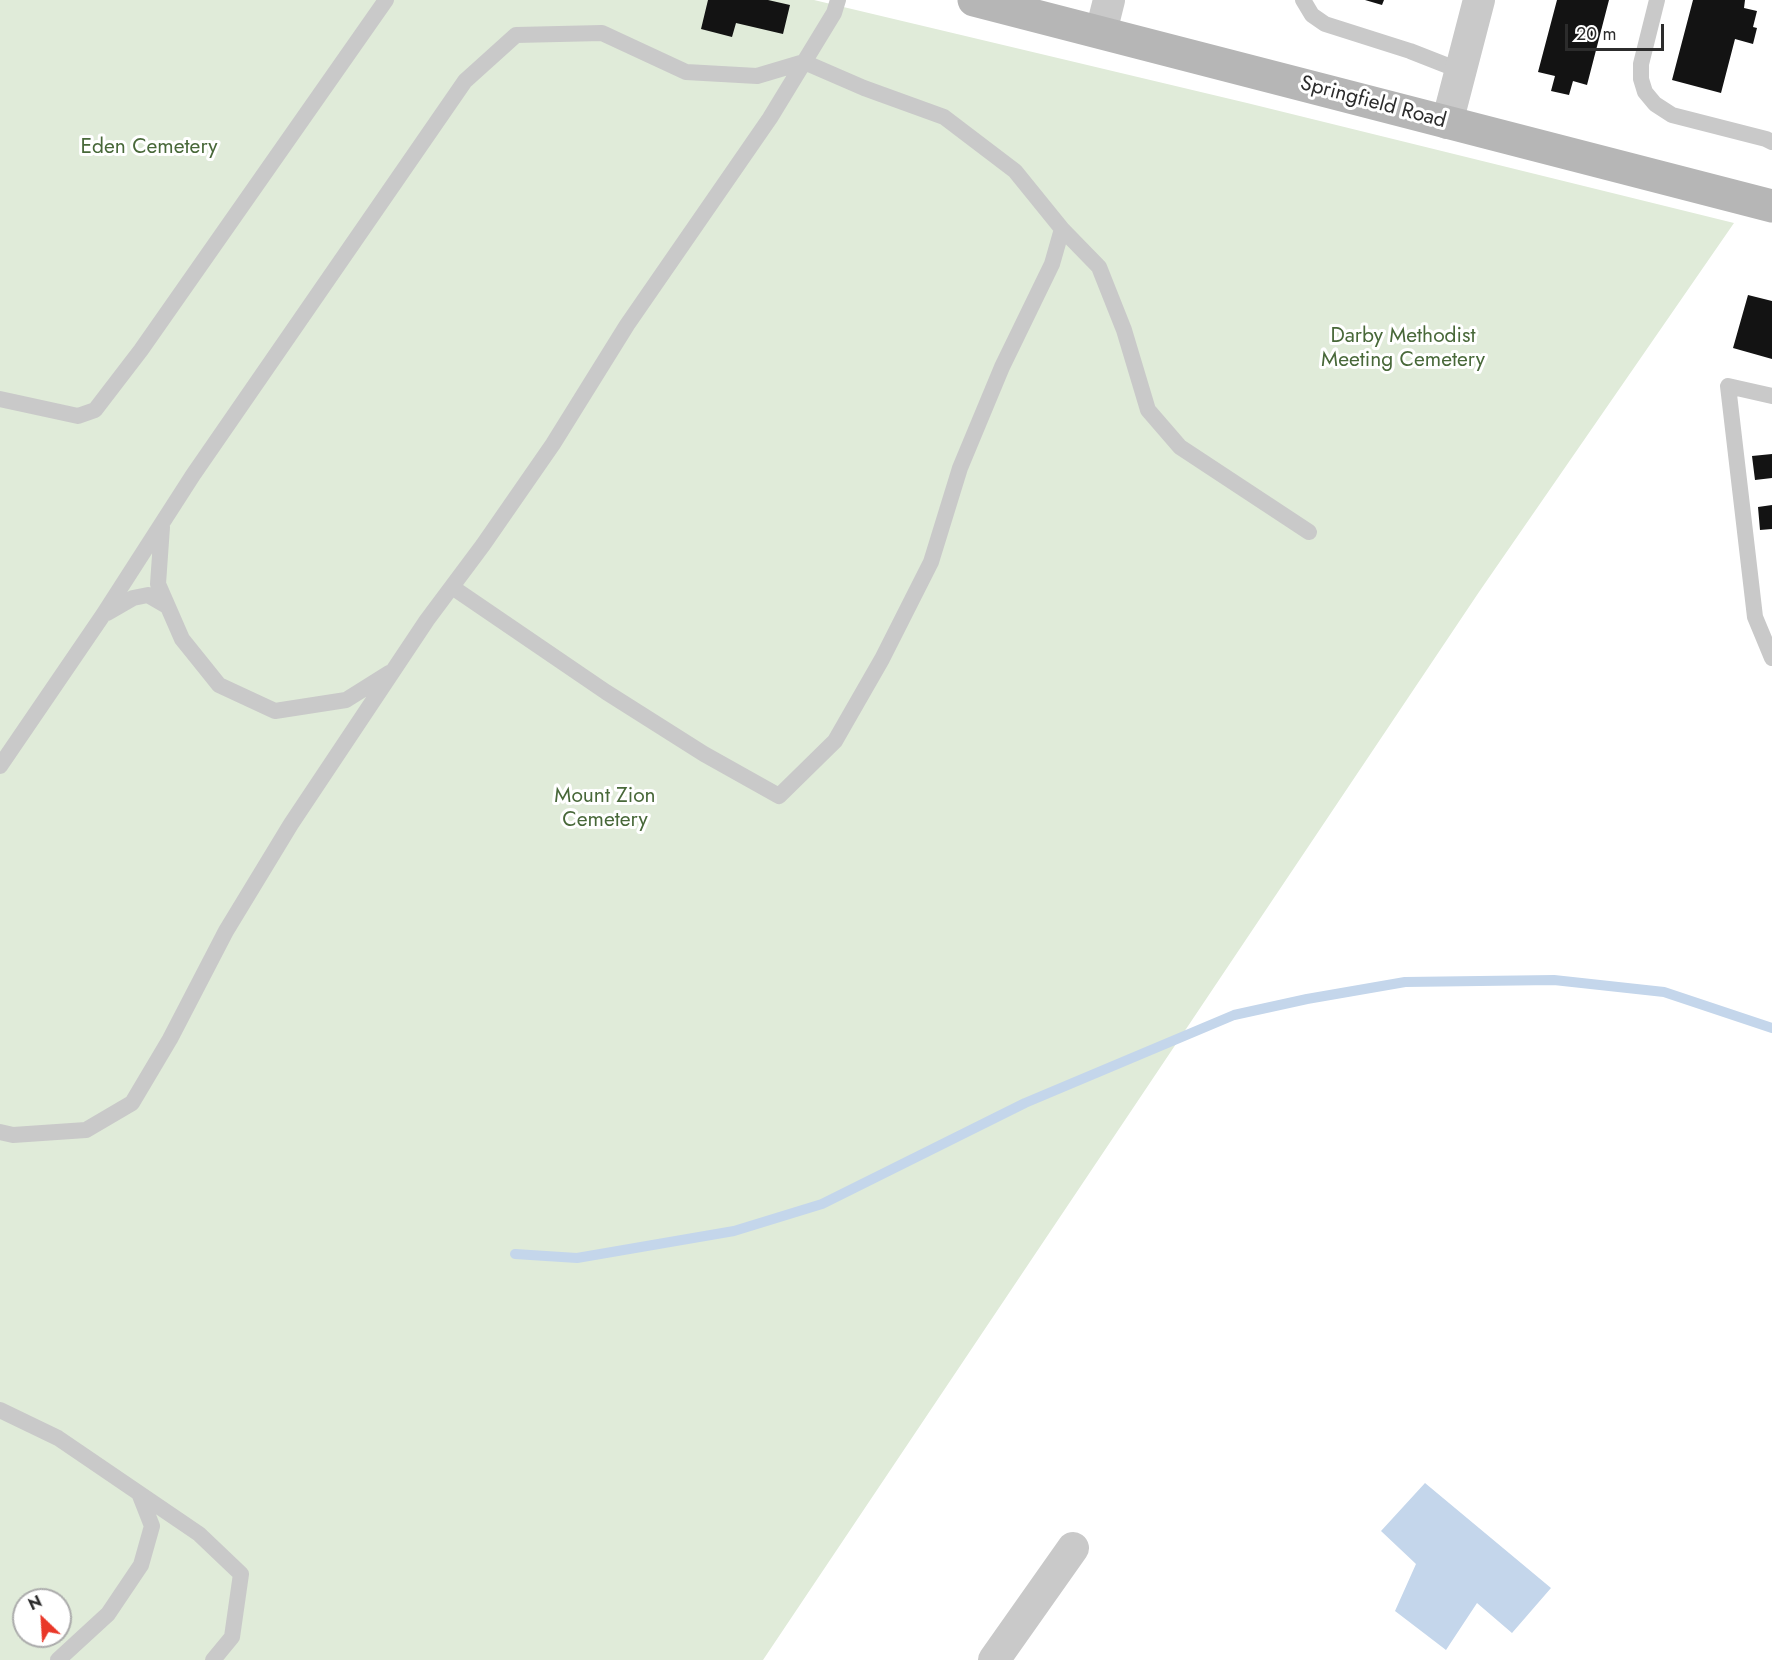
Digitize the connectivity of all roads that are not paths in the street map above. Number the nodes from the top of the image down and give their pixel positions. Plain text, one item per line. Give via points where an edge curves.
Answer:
1 (386, 0) edge
2 (838, 0) edge
3 (974, 0) edge
4 (1109, 0) edge
5 (1303, 0) edge
6 (1479, 0) edge
7 (1657, 0) edge
8 (1101, 32) junction
9 (804, 62) junction
10 (1461, 71) junction
11 (1447, 123) junction
12 (1772, 142) edge
13 (1772, 206) edge
14 (1062, 229) junction
15 (1772, 396) edge
16 (0, 399) edge
17 (162, 523) junction
18 (1309, 532) dead end
19 (452, 587) junction
20 (167, 606) junction
21 (103, 615) junction
22 (1772, 658) edge
23 (394, 669) junction
24 (0, 766) edge
25 (0, 1132) edge
26 (0, 1410) edge
27 (139, 1493) junction
28 (1073, 1548) dead end
29 (58, 1660) edge
30 (213, 1660) edge
31 (994, 1660) edge

1 - 16 lane via 95,410 78,416
2 - 9 lane
3 - 8 main road, Springfield Road
4 - 8 street
5 - 10 lane via 1312,15 1325,24
6 - 10 street
7 - 12 lane via 1641,64 1645,92 1672,114
8 - 11 main road, Springfield Road
9 - 14 lane via 944,117 1016,171
9 - 17 lane via 757,76 686,72 602,33 516,35 465,81
9 - 19 lane via 770,118 627,325 553,444
10 - 11 street
11 - 13 main road, Springfield Road
14 - 18 lane via 1099,267 1124,330 1148,410 1180,447
14 - 19 lane via 1052,264 1002,367 960,468 931,562 835,741 779,796 615,698
15 - 22 lane via 1728,386 1755,617
17 - 20 lane via 158,584
17 - 21 lane
19 - 23 lane
20 - 21 lane via 148,595 133,598
20 - 23 lane via 182,639 219,685 275,711 346,700
21 - 24 lane
23 - 25 lane via 225,931 132,1103 86,1130 13,1136
26 - 27 lane via 58,1438
27 - 29 lane via 152,1526 141,1565 108,1614
27 - 30 lane via 199,1534 241,1574 232,1637
28 - 31 street

